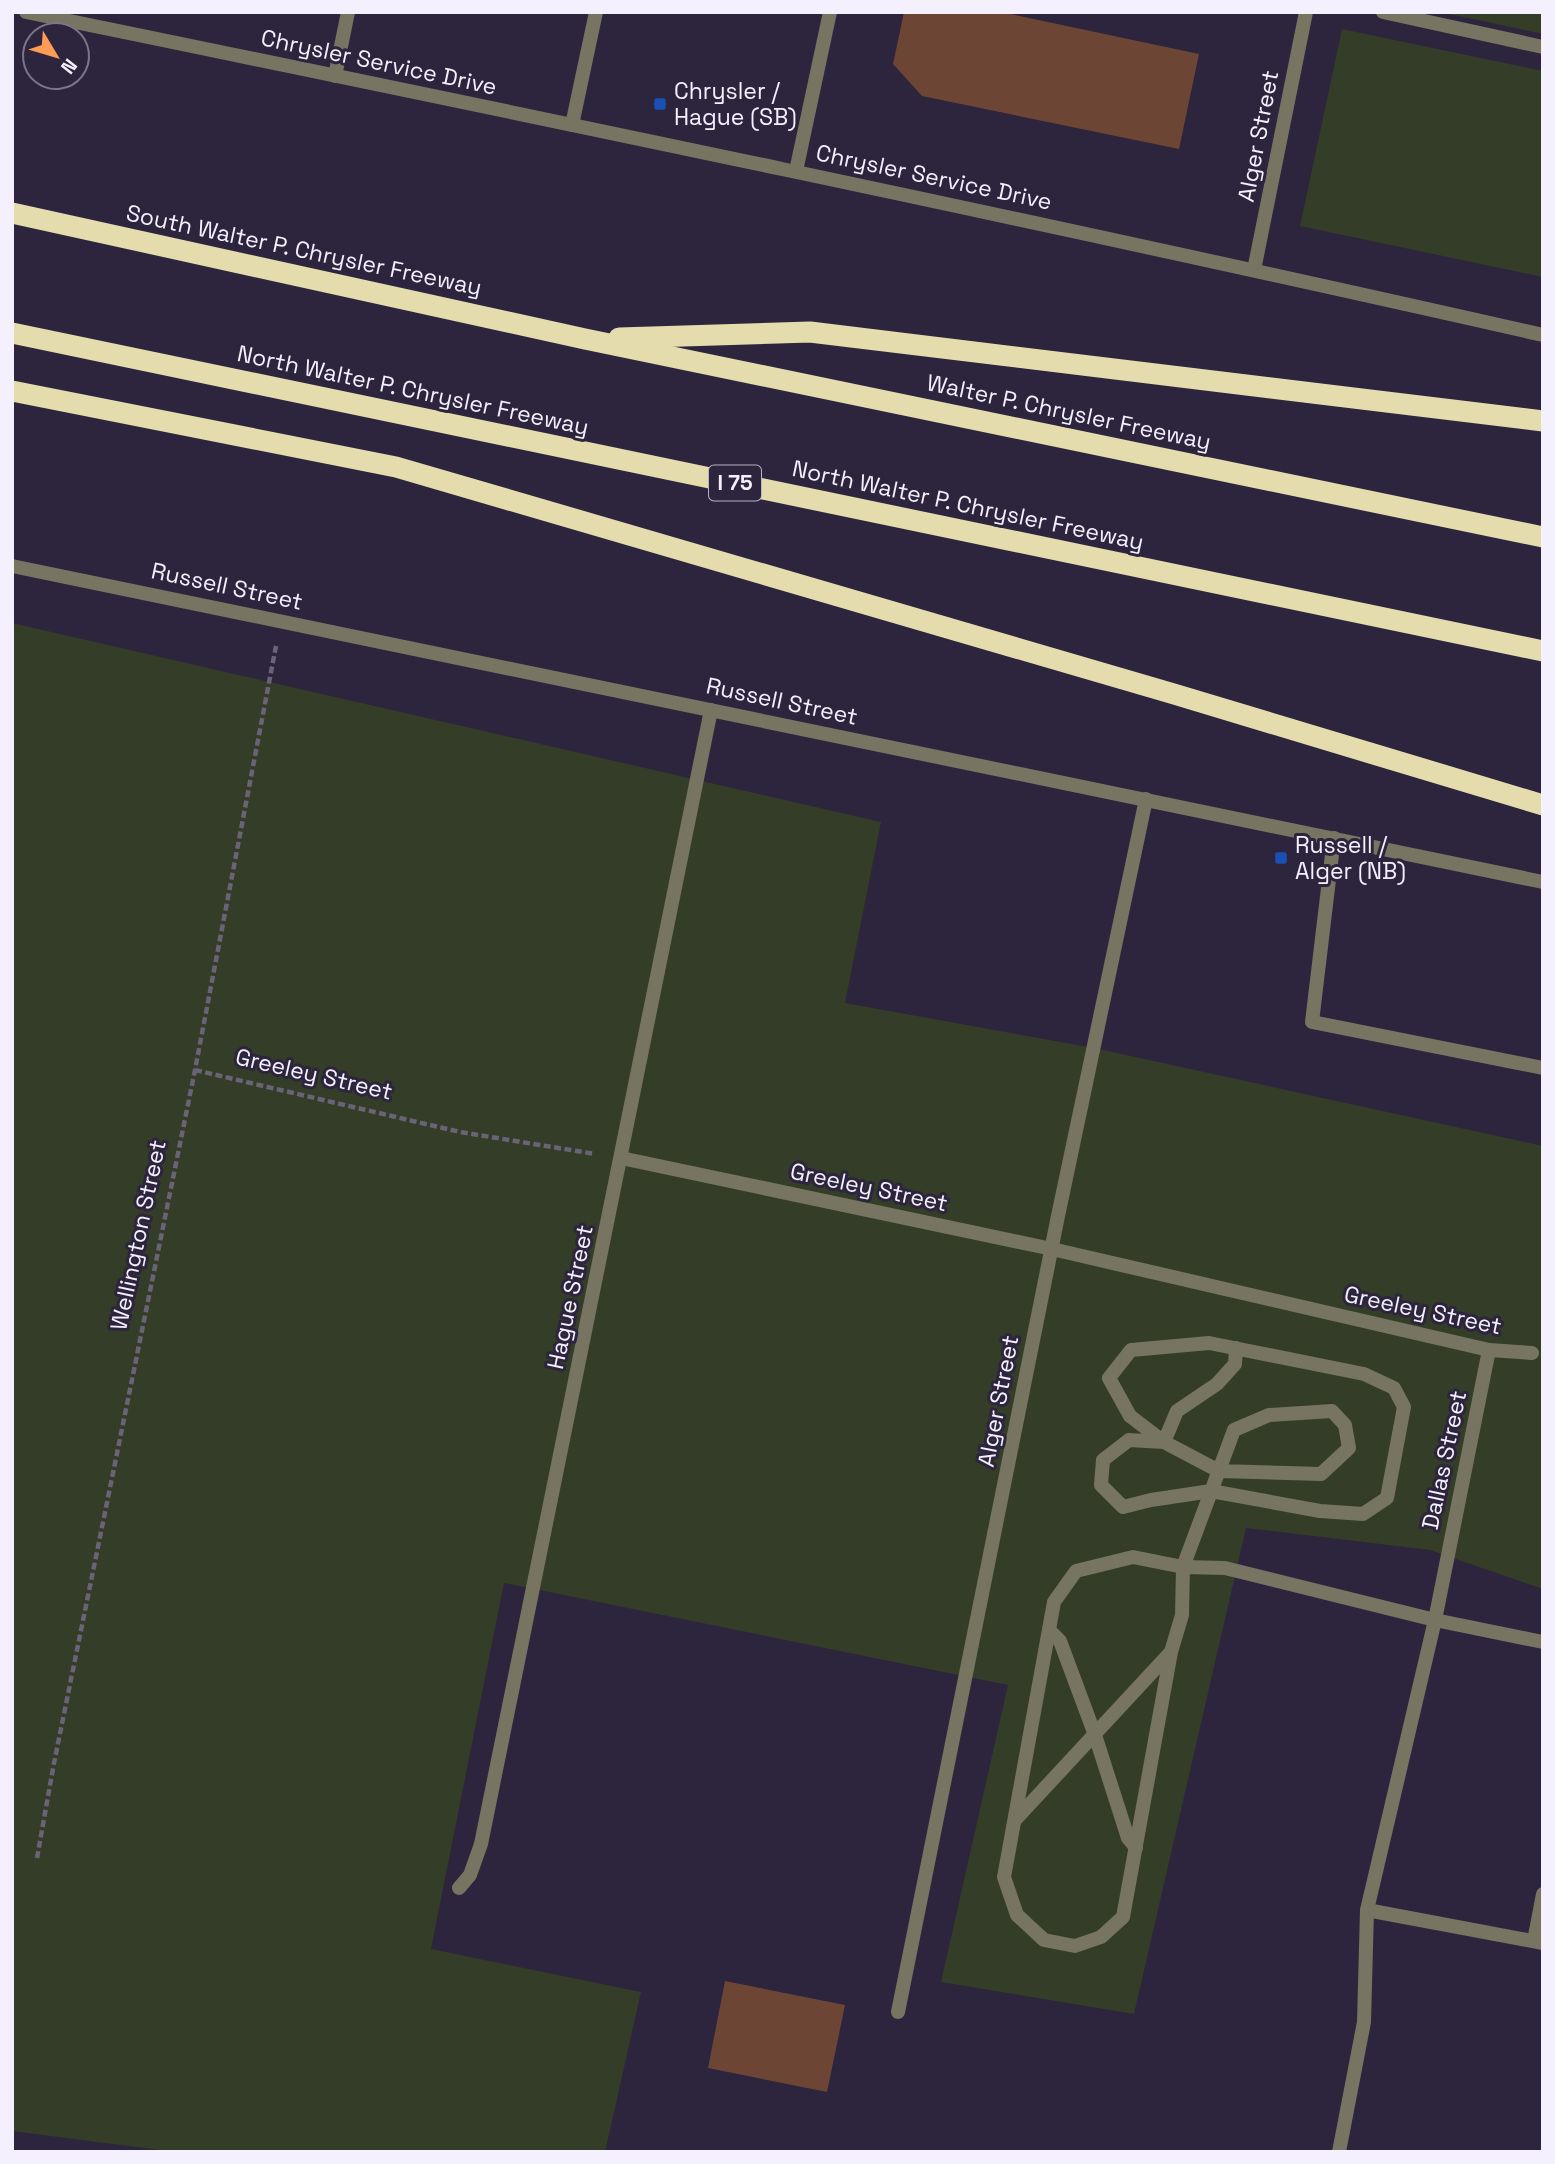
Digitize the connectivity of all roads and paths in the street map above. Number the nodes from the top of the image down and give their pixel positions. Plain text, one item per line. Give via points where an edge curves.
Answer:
1 (26, 12) edge
2 (348, 12) edge
3 (596, 12) edge
4 (830, 12) edge
5 (1306, 12) edge
6 (1383, 12) edge
7 (1543, 47) edge
8 (335, 76) junction
9 (572, 125) junction
10 (796, 171) junction
11 (12, 213) edge
12 (1254, 270) junction
13 (12, 333) edge
14 (1543, 335) edge
15 (584, 339) junction
16 (12, 391) edge
17 (1543, 421) edge
18 (1543, 537) edge
19 (12, 566) edge
20 (281, 621) junction
21 (1543, 651) edge
22 (711, 710) junction
23 (1146, 799) junction
24 (1543, 805) edge
25 (1334, 838) junction
26 (1543, 882) edge
27 (1543, 1068) edge
28 (195, 1070) junction
29 (621, 1158) junction
30 (1052, 1249) junction
31 (1236, 1348) junction
32 (1489, 1350) junction
33 (1532, 1353) dead end
34 (1164, 1441) junction
35 (1219, 1471) junction
36 (1211, 1491) junction
37 (1183, 1567) junction
38 (1435, 1620) junction
39 (1049, 1630) junction
40 (1543, 1642) edge
41 (1171, 1652) junction
42 (1095, 1735) junction
43 (1014, 1822) junction
44 (1136, 1848) junction
45 (37, 1858) dead end
46 (459, 1888) dead end
47 (1543, 1894) edge
48 (1367, 1910) junction
49 (1538, 1942) edge
50 (898, 2012) dead end
51 (1339, 2152) edge

1 - 8 street, Chrysler Service Drive
2 - 8 street
3 - 9 street
4 - 10 street
5 - 12 street, Alger Street
6 - 7 street
8 - 9 street, Chrysler Service Drive
9 - 10 street, Chrysler Service Drive
10 - 12 street, Chrysler Service Drive
11 - 15 highway, South Walter P. Chrysler Freeway
12 - 14 street, Chrysler Service Drive
13 - 21 highway, North Walter P. Chrysler Freeway / I 75
15 - 17 highway via 810,332
15 - 18 highway, Walter P. Chrysler Freeway
16 - 24 highway via 396,467
19 - 20 street, Russell Street
20 - 22 street, Russell Street
20 - 28 path, Wellington Street
22 - 23 street, Russell Street
22 - 29 street, Hague Street
23 - 25 street, Russell Street
23 - 30 street, Alger Street
25 - 26 street, Russell Street
25 - 27 street via 1312,1022
28 - 29 path, Greeley Street via 460,1132
28 - 45 path, Wellington Street
29 - 30 street, Greeley Street
29 - 46 street, Hague Street via 481,1844 470,1875
30 - 32 street, Greeley Street
30 - 50 street, Alger Street
31 - 34 street via 1235,1364 1217,1384 1177,1411
31 - 34 street via 1209,1343 1131,1350 1109,1378 1130,1416
31 - 36 street via 1364,1374 1394,1388 1404,1407 1387,1498 1363,1514
32 - 33 street, Greeley Street
32 - 38 street, Dallas Street
34 - 35 street
34 - 36 street via 1129,1440 1103,1460 1101,1485 1123,1507
35 - 35 street via 1234,1430 1269,1415 1332,1411 1345,1424 1349,1448 1321,1474
35 - 36 street
36 - 37 street
37 - 38 street via 1225,1568
37 - 39 street via 1133,1557 1076,1571 1054,1602
37 - 41 street via 1182,1615
38 - 40 street
38 - 48 street, Dallas Street
39 - 42 street via 1060,1641
39 - 43 street
41 - 42 street
41 - 44 street
42 - 43 street
42 - 44 street via 1128,1838
43 - 44 street via 1004,1877 1017,1915 1044,1940 1075,1946 1101,1937 1123,1917
47 - 49 street
48 - 49 street
48 - 51 street, Dallas Street via 1364,2022

